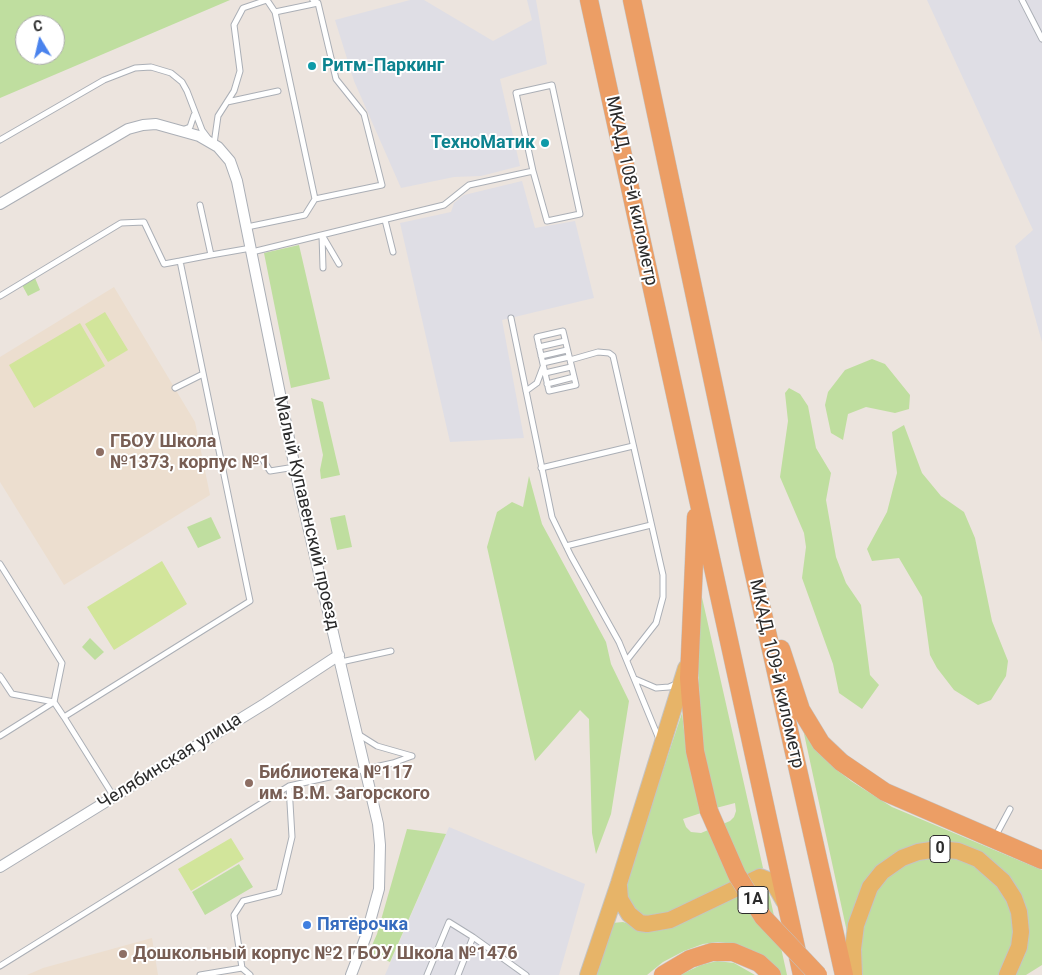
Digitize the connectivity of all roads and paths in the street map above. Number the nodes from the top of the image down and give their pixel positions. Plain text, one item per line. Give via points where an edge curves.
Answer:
1 (267, 0) edge
2 (589, 0) edge
3 (632, 0) edge
4 (1022, 0) edge
5 (315, 1) edge
6 (275, 12) junction
7 (1042, 40) edge
8 (278, 91) dead end
9 (227, 102) junction
10 (195, 112) junction
11 (174, 128) junction
12 (0, 140) edge
13 (214, 144) junction
14 (533, 171) junction
15 (315, 199) junction
16 (2, 202) edge
17 (454, 202) dead end
18 (200, 205) dead end
19 (444, 205) junction
20 (385, 220) junction
21 (247, 227) junction
22 (322, 235) junction
23 (251, 250) junction
24 (393, 252) dead end
25 (211, 255) junction
26 (180, 261) junction
27 (339, 264) dead end
28 (323, 268) dead end
29 (0, 296) edge
30 (511, 318) dead end
31 (565, 341) junction
32 (539, 347) junction
33 (567, 350) junction
34 (541, 356) junction
35 (569, 359) junction
36 (543, 365) junction
37 (572, 367) junction
38 (545, 373) junction
39 (203, 374) junction
40 (673, 382) joint
41 (175, 388) dead end
42 (526, 391) junction
43 (633, 446) junction
44 (263, 460) dead end
45 (295, 468) junction
46 (541, 468) junction
47 (697, 489) junction
48 (651, 524) junction
49 (566, 546) junction
50 (750, 556) junction
51 (0, 564) edge
52 (391, 651) dead end
53 (689, 655) junction
54 (340, 659) junction
55 (627, 660) junction
56 (684, 674) junction
57 (0, 676) edge
58 (635, 679) junction
59 (54, 702) junction
60 (64, 717) junction
61 (357, 733) junction
62 (0, 736) edge
63 (662, 750) junction
64 (365, 769) junction
65 (289, 786) junction
66 (114, 797) junction
67 (1010, 808) dead end
68 (994, 839) junction
69 (1042, 860) edge
70 (0, 867) edge
71 (619, 883) junction
72 (788, 908) junction
73 (473, 937) junction
74 (0, 966) edge
75 (242, 968) junction
76 (200, 975) edge
77 (250, 975) edge
78 (351, 975) edge
79 (427, 975) edge
80 (458, 975) edge
81 (526, 975) edge
82 (588, 975) edge
83 (662, 975) edge
84 (772, 975) edge
85 (802, 975) edge
86 (818, 975) edge
87 (844, 975) edge
88 (854, 975) edge
89 (1007, 975) edge

1 - 6 lane
1 - 9 lane via 243,8 234,25 240,71
2 - 40 highway, МКАД, 108-й километр
3 - 50 highway, МКАД, 109-й километр
4 - 7 lane
5 - 6 lane
5 - 15 lane via 336,79 364,114 382,185
6 - 15 lane
8 - 9 lane
9 - 13 lane via 218,116
10 - 11 lane via 190,127
10 - 12 lane via 187,91 171,73 152,67 135,68 104,80
10 - 13 lane via 202,130
11 - 13 street, Малый Купавенский проезд
11 - 16 street, Малый Купавенский проезд via 156,124 128,129
13 - 21 street, Малый Купавенский проезд via 230,161
14 - 14 lane via 547,221 580,214 552,85 516,93
14 - 19 lane via 469,185
15 - 21 lane via 305,215
17 - 19 lane
18 - 25 lane
19 - 20 lane
20 - 22 lane
20 - 24 lane
21 - 23 street, Малый Купавенский проезд
22 - 23 lane
22 - 27 lane
22 - 28 lane
23 - 25 lane
23 - 45 street, Малый Купавенский проезд
25 - 26 lane
26 - 29 lane via 164,264 144,222 121,223
26 - 39 lane
30 - 42 lane
31 - 32 lane
31 - 32 lane via 563,331 536,337
31 - 33 lane
32 - 34 lane
33 - 34 lane
33 - 35 lane
34 - 36 lane
35 - 36 lane
35 - 37 lane
35 - 43 lane via 598,352 613,356
36 - 38 lane
36 - 42 lane via 536,383
37 - 38 lane
37 - 38 lane via 574,378 548,384
39 - 41 lane
39 - 60 lane via 250,601
40 - 47 highway, МКАД, 109-й километр
42 - 46 lane
43 - 46 lane
43 - 48 lane
44 - 45 lane via 270,471
45 - 54 street, Малый Купавенский проезд
46 - 49 lane via 552,517
47 - 53 highway
47 - 72 highway, МКАД, 109-й километр
48 - 49 lane
48 - 55 lane via 663,575 663,597 652,630
49 - 55 lane
50 - 68 highway via 801,710 821,743 841,762 885,792
50 - 87 highway, МКАД, 109-й километр
51 - 59 lane via 62,663
52 - 54 lane
53 - 56 main road
53 - 86 highway, 1A, bridge via 695,752 710,811 737,875 763,917
54 - 61 street, Малый Купавенский проезд
54 - 66 street, Челябинская улица
55 - 58 lane
56 - 58 lane via 677,684 662,688 648,686
56 - 63 main road
57 - 59 lane via 12,694
58 - 63 lane
59 - 60 lane
59 - 62 lane
60 - 66 lane
61 - 64 street, Малый Купавенский проезд
61 - 64 lane via 377,746 412,756
63 - 71 main road
64 - 65 lane
64 - 78 street, Малый Купавенский проезд via 380,845 379,889
65 - 74 lane
65 - 75 lane via 292,837 279,892 242,901 234,915
66 - 70 street, Челябинская улица
67 - 68 lane
68 - 69 highway
71 - 72 main road via 620,899 628,914 647,924 670,920 760,877 773,882
71 - 82 main road
72 - 85 highway, МКАД, 109-й километр
73 - 79 lane via 449,922
73 - 80 lane
73 - 81 lane
75 - 76 lane
75 - 77 lane
83 - 84 highway via 690,959 712,952 733,952 759,963
88 - 89 main road, 0 via 856,925 870,887 882,872 902,858 938,849 958,851 978,859 1003,881 1014,898 1019,912 1020,947

